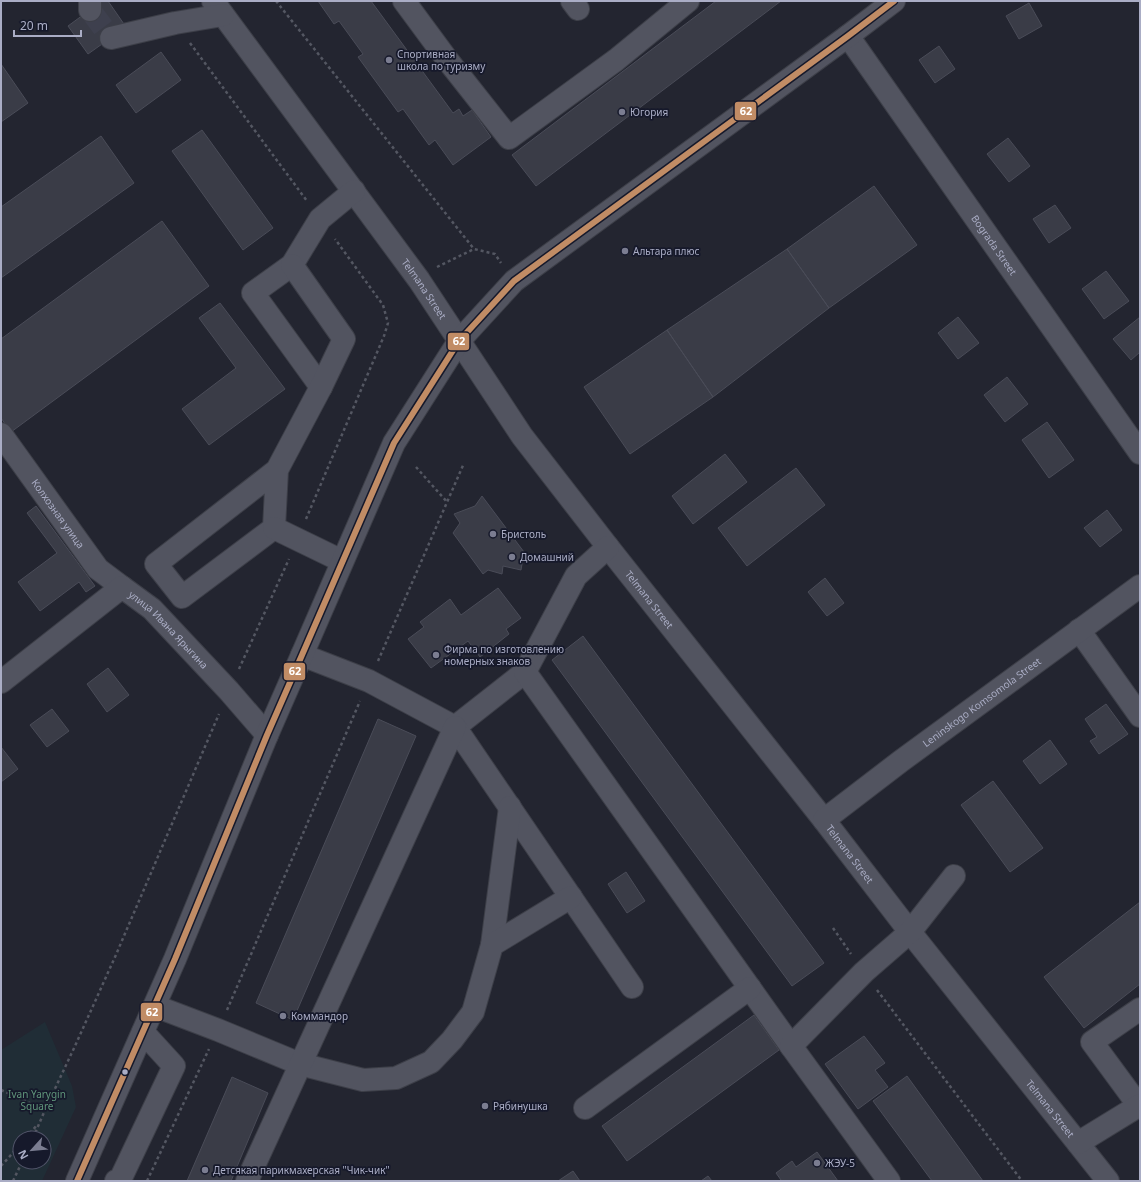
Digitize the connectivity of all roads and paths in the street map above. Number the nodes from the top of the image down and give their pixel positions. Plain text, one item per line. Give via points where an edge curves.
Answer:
1 (276, 1) edge
2 (404, 1) edge
3 (688, 1) edge
4 (894, 1) edge
5 (218, 8) edge
6 (848, 36) junction
7 (111, 38) dead end
8 (354, 191) junction
9 (474, 249) junction
10 (292, 265) junction
11 (502, 265) dead end
12 (435, 268) dead end
13 (459, 341) junction
14 (320, 387) junction
15 (1, 434) edge
16 (1140, 453) edge
17 (464, 462) dead end
18 (416, 467) dead end
19 (277, 470) junction
20 (447, 502) junction
21 (274, 528) junction
22 (608, 547) junction
23 (342, 561) junction
24 (1140, 586) edge
25 (122, 587) junction
26 (1079, 630) junction
27 (302, 655) junction
28 (525, 672) junction
29 (369, 681) junction
30 (1, 682) edge
31 (1140, 716) edge
32 (454, 727) junction
33 (267, 735) junction
34 (510, 807) junction
35 (824, 820) junction
36 (954, 876) dead end
37 (571, 897) junction
38 (833, 928) dead end
39 (910, 932) junction
40 (492, 945) junction
41 (864, 972) junction
42 (632, 987) dead end
43 (750, 988) junction
44 (155, 1006) junction
45 (1140, 1009) edge
46 (218, 1030) junction
47 (143, 1032) junction
48 (791, 1046) junction
49 (300, 1064) junction
50 (1, 1090) edge
51 (1139, 1105) edge
52 (585, 1108) dead end
53 (44, 1110) dead end
54 (39, 1124) dead end
55 (33, 1130) edge
56 (1078, 1143) junction
57 (12, 1154) edge
58 (1, 1166) edge
59 (18, 1170) edge
60 (13, 1181) edge
61 (77, 1181) edge
62 (116, 1181) edge
63 (147, 1181) edge
64 (247, 1181) edge
65 (890, 1181) edge
66 (1022, 1181) edge
67 (1108, 1181) edge

1 - 9 path
2 - 3 street via 509,138 616,60
4 - 6 street
5 - 7 street via 175,23
5 - 8 street, Telmana Street
6 - 13 street via 514,281
6 - 16 street, Bograda Street
8 - 10 street via 320,219
8 - 13 street, Telmana Street via 419,280
9 - 11 path via 495,254
9 - 12 path
10 - 14 street via 344,339
10 - 14 street via 253,292
13 - 22 street, Telmana Street via 522,436
13 - 23 street via 394,443
14 - 19 street
15 - 25 street, Колхозная улица via 98,569
17 - 20 path
18 - 20 path
19 - 21 street
19 - 21 street via 156,564 182,597
20 - 29 path
21 - 23 street
22 - 28 street via 576,576
22 - 35 street, Telmana Street
23 - 27 street
24 - 26 street, Leninskogo Komsomola Street
25 - 30 street, улица Ивана Ярыгина
25 - 33 street, улица Ивана Ярыгина via 152,609
26 - 31 street
26 - 35 street, Leninskogo Komsomola Street
27 - 29 street
27 - 33 street
28 - 32 street
28 - 43 street
29 - 32 street
29 - 46 path
32 - 34 street
32 - 49 street
33 - 44 street
34 - 37 street
34 - 40 street
35 - 39 street, Telmana Street
36 - 39 street
37 - 40 street
37 - 42 street
38 - 41 path
39 - 41 street
39 - 56 street, Telmana Street
40 - 49 street via 473,1012 452,1040 430,1062 396,1078 363,1080
41 - 48 street
41 - 66 path
43 - 48 street
43 - 52 street
44 - 46 street
44 - 47 street
45 - 51 street via 1092,1042
46 - 49 street
46 - 63 path
47 - 61 street
47 - 62 street via 174,1066 120,1180
48 - 65 street
49 - 64 street
50 - 53 path
51 - 56 street
54 - 55 path
56 - 67 street, Telmana Street
57 - 58 path
59 - 60 path

